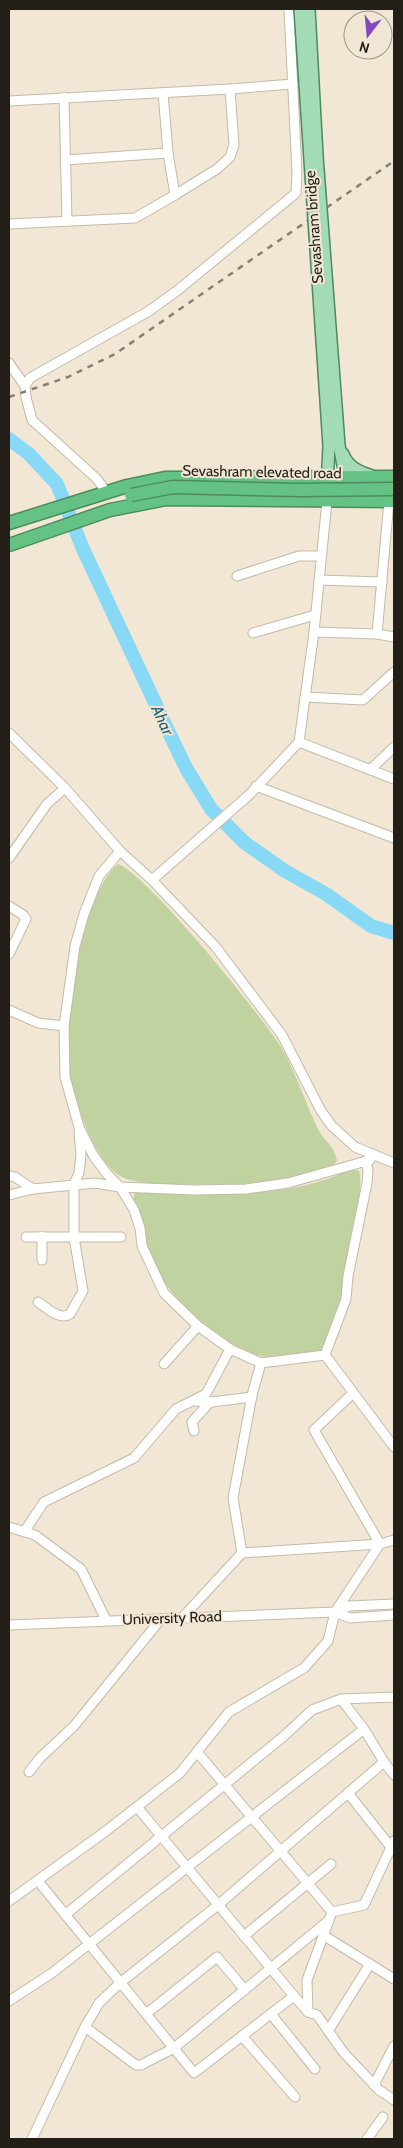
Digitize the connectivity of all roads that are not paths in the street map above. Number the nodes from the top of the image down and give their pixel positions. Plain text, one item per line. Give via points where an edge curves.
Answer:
1 (289, 9) edge
2 (300, 9) edge
3 (309, 9) edge
4 (293, 84) junction
5 (230, 90) junction
6 (163, 93) junction
7 (64, 97) junction
8 (9, 101) edge
9 (168, 154) junction
10 (66, 160) junction
11 (175, 195) junction
12 (67, 221) junction
13 (9, 224) edge
14 (9, 363) edge
15 (26, 386) junction
16 (334, 446) junction
17 (345, 476) junction
18 (376, 477) junction
19 (394, 477) edge
20 (295, 478) junction
21 (327, 478) junction
22 (394, 489) edge
23 (107, 493) junction
24 (131, 495) junction
25 (350, 500) junction
26 (327, 501) junction
27 (392, 501) edge
28 (110, 510) junction
29 (9, 523) edge
30 (9, 544) edge
31 (390, 552) edge
32 (321, 556) junction
33 (237, 576) dead end
34 (319, 580) junction
35 (382, 582) junction
36 (315, 615) junction
37 (314, 632) junction
38 (253, 633) dead end
39 (377, 634) junction
40 (394, 637) edge
41 (394, 672) edge
42 (305, 697) junction
43 (9, 733) edge
44 (299, 742) junction
45 (394, 748) edge
46 (370, 770) junction
47 (394, 779) edge
48 (256, 786) junction
49 (65, 788) junction
50 (394, 838) edge
51 (120, 851) junction
52 (9, 858) edge
53 (152, 880) junction
54 (9, 906) edge
55 (9, 954) edge
56 (9, 1010) edge
57 (64, 1026) junction
58 (79, 1127) junction
59 (377, 1157) junction
60 (366, 1161) junction
61 (394, 1163) edge
62 (9, 1176) edge
63 (74, 1184) junction
64 (120, 1187) junction
65 (33, 1189) junction
66 (9, 1195) edge
67 (26, 1236) dead end
68 (42, 1236) junction
69 (74, 1237) junction
70 (121, 1237) dead end
71 (42, 1260) dead end
72 (38, 1302) dead end
73 (198, 1326) junction
74 (230, 1349) junction
75 (325, 1355) junction
76 (261, 1362) junction
77 (164, 1364) dead end
78 (353, 1393) junction
79 (252, 1398) junction
80 (193, 1400) junction
81 (210, 1402) junction
82 (194, 1431) dead end
83 (394, 1447) edge
84 (9, 1527) edge
85 (24, 1532) junction
86 (394, 1540) edge
87 (380, 1544) junction
88 (242, 1553) junction
89 (394, 1604) edge
90 (335, 1612) junction
91 (394, 1615) edge
92 (183, 1617) junction
93 (161, 1619) junction
94 (106, 1620) junction
95 (9, 1625) edge
96 (394, 1697) edge
97 (341, 1699) junction
98 (364, 1729) junction
99 (197, 1752) junction
100 (384, 1762) junction
101 (29, 1772) dead end
102 (394, 1775) edge
103 (225, 1785) junction
104 (348, 1793) junction
105 (137, 1807) junction
106 (252, 1818) junction
107 (162, 1836) junction
108 (393, 1847) edge
109 (280, 1850) junction
110 (331, 1864) dead end
111 (188, 1869) junction
112 (38, 1881) junction
113 (308, 1884) junction
114 (9, 1901) edge
115 (218, 1905) junction
116 (332, 1912) junction
117 (65, 1915) junction
118 (328, 1921) junction
119 (323, 1935) junction
120 (244, 1936) junction
121 (88, 1944) junction
122 (370, 1964) junction
123 (271, 1970) junction
124 (393, 1975) edge
125 (120, 1983) junction
126 (246, 1990) junction
127 (294, 1996) junction
128 (9, 2001) edge
129 (308, 2012) junction
130 (146, 2014) junction
131 (271, 2014) junction
132 (85, 2027) junction
133 (328, 2031) junction
134 (242, 2036) junction
135 (394, 2046) edge
136 (174, 2048) junction
137 (315, 2068) dead end
138 (374, 2085) junction
139 (295, 2097) dead end
140 (394, 2100) edge
141 (383, 2117) dead end
142 (32, 2139) edge
143 (367, 2139) edge

1 - 4 street
2 - 16 main road, Sevashram bridge, bridge
3 - 16 main road, Sevashram bridge, bridge
4 - 5 street
4 - 15 street via 296,193 149,311 30,378
5 - 6 street
5 - 11 street via 234,145 230,157
6 - 7 street
6 - 9 street
7 - 8 street
7 - 10 street
9 - 10 street
9 - 11 street
10 - 12 street
11 - 12 street via 135,218
12 - 13 street
14 - 15 street
15 - 23 street via 32,420 97,479
16 - 17 main road
16 - 18 main road via 347,463 361,473
16 - 20 main road via 313,473
16 - 21 main road
17 - 18 highway
17 - 21 highway
17 - 25 main road
18 - 19 highway
20 - 21 highway
20 - 23 highway via 165,478
21 - 26 main road
22 - 24 highway, Sevashram elevated road, bridge via 173,487
23 - 24 highway
23 - 29 highway
24 - 28 highway
25 - 26 highway
25 - 27 highway
26 - 28 highway via 166,499
26 - 32 street
27 - 31 street
28 - 30 highway
31 - 35 street
32 - 33 street via 299,556
32 - 34 street
34 - 35 street
34 - 36 street
35 - 39 street
36 - 37 street
36 - 38 street
37 - 39 street
37 - 42 street
39 - 40 street
41 - 42 street via 363,700
42 - 44 street
43 - 49 street
44 - 46 street
44 - 48 street
45 - 46 street
46 - 47 street
48 - 50 street
48 - 53 street via 249,796
49 - 51 street
49 - 52 street via 47,804
51 - 53 street
51 - 57 street via 99,876 84,914 75,946
53 - 59 street via 214,946 282,1034 321,1111 332,1126 355,1147
54 - 55 street via 26,919
56 - 57 street via 38,1023
57 - 58 street via 65,1077
58 - 63 street via 81,1155
58 - 64 street via 93,1155
59 - 60 street
59 - 61 street
60 - 64 street via 288,1183 246,1189
60 - 75 street via 367,1183 346,1299
62 - 65 street
63 - 64 street
63 - 65 street
63 - 69 street
64 - 73 street via 134,1210 142,1246 164,1293
65 - 66 street
67 - 68 street
68 - 69 street
68 - 71 street
69 - 70 street
69 - 72 street via 83,1291 79,1299 66,1317
73 - 74 street
73 - 77 street
74 - 76 street
74 - 80 street via 206,1394
75 - 76 street
75 - 78 street
76 - 79 street
78 - 83 street
78 - 87 street via 314,1430
79 - 81 street
79 - 88 street via 233,1498
80 - 81 street
80 - 85 street via 176,1409 134,1458 44,1502
81 - 82 street via 192,1422
84 - 85 street
85 - 94 street via 35,1535 81,1569
86 - 87 street
87 - 88 street
87 - 90 street
88 - 92 street
89 - 90 street, University Road via 349,1606
90 - 91 street, University Road via 350,1618
90 - 92 street, University Road
90 - 99 street via 328,1641 304,1668 229,1712
92 - 93 street, University Road
93 - 94 street, University Road
93 - 101 street via 74,1726 39,1758
94 - 95 street, University Road
96 - 97 street
97 - 98 street
97 - 103 street via 312,1710
98 - 100 street
98 - 106 street
99 - 103 street
99 - 105 street via 180,1773
100 - 102 street
100 - 104 street
103 - 106 street
103 - 107 street
104 - 108 street
104 - 109 street
105 - 107 street
105 - 112 street
106 - 109 street
106 - 111 street
107 - 111 street
107 - 117 street
108 - 116 street via 364,1906
109 - 113 street
109 - 115 street
110 - 113 street
111 - 115 street
111 - 121 street
112 - 114 street
112 - 117 street
113 - 116 street
113 - 120 street
115 - 120 street
115 - 125 street
116 - 118 street
117 - 121 street
118 - 119 street
118 - 123 street
119 - 122 street
119 - 129 street via 306,1980
120 - 123 street
121 - 125 street
121 - 128 street
122 - 124 street
122 - 133 street
123 - 126 street
123 - 127 street
125 - 130 street
125 - 132 street via 99,2003
126 - 130 street via 217,1957
126 - 136 street
127 - 129 street
127 - 131 street
129 - 133 street via 317,2015
130 - 136 street
131 - 134 street
131 - 137 street
132 - 136 street via 136,2065
132 - 142 street
133 - 138 street
134 - 136 street via 194,2073
134 - 139 street
135 - 138 street
138 - 140 street
141 - 143 street

